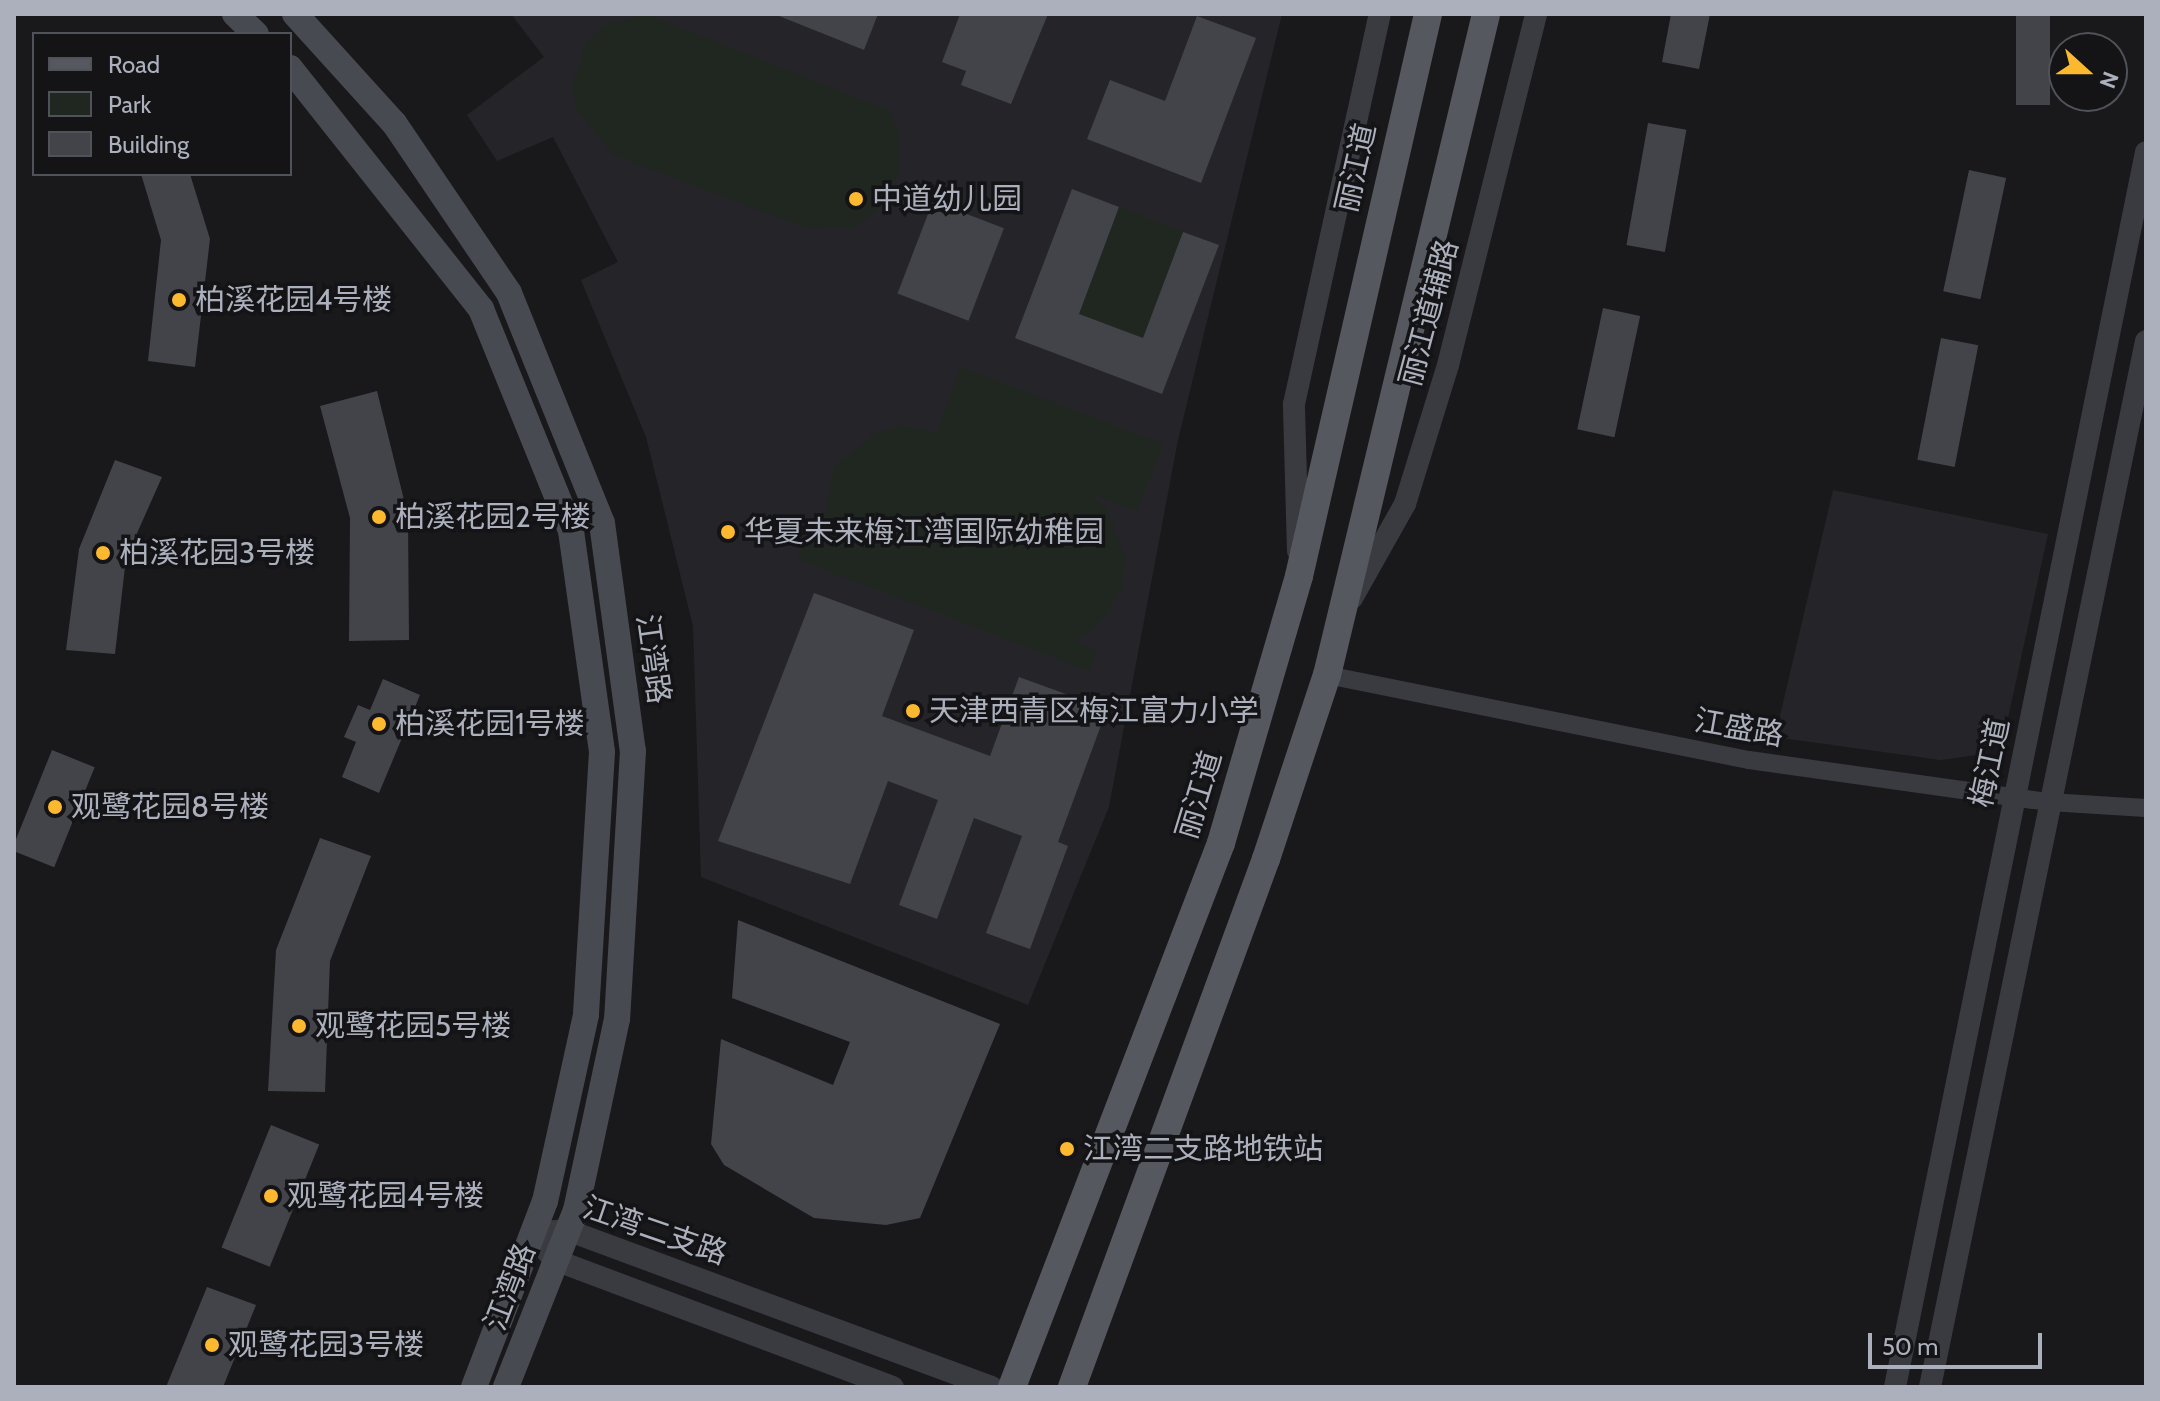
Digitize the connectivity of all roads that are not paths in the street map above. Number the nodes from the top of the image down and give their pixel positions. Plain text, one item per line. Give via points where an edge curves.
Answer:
1 (235, 14) edge
2 (295, 14) edge
3 (1380, 14) edge
4 (1428, 14) edge
5 (1486, 14) edge
6 (1536, 14) edge
7 (254, 32) edge
8 (292, 71) edge
9 (2146, 152) edge
10 (2146, 341) edge
11 (1299, 576) junction
12 (1343, 613) junction
13 (1327, 675) junction
14 (2014, 797) junction
15 (2049, 802) junction
16 (2146, 808) edge
17 (567, 1230) junction
18 (532, 1234) junction
19 (555, 1260) junction
20 (474, 1387) edge
21 (506, 1387) edge
22 (893, 1387) edge
23 (992, 1387) edge
24 (1012, 1387) edge
25 (1072, 1387) edge
26 (1895, 1387) edge
27 (1930, 1387) edge

1 - 7 main road
2 - 17 main road, 江湾路 via 394,123 509,293 602,523 633,751 617,1019
3 - 11 street via 1294,404
4 - 11 main road, 丽江道
5 - 12 main road
6 - 12 street, 丽江道辅路 via 1448,365 1405,504
8 - 18 main road, 江湾路 via 481,309 571,531 601,767 586,1015 545,1201
9 - 14 street, 梅江道
10 - 15 street
11 - 24 main road, 丽江道 via 1221,843
12 - 13 main road
13 - 14 street, 江盛路 via 1749,760
13 - 25 main road via 1266,859
14 - 15 street, 江盛路
14 - 26 street, 梅江道
15 - 16 street, 江盛路
15 - 27 street
17 - 18 street, 江湾二支路
17 - 19 main road, 江湾路
17 - 23 street, 江湾二支路
18 - 19 street, 江湾二支路
18 - 20 main road, 江湾路
19 - 21 main road, 江湾路
19 - 22 street, 江湾二支路

